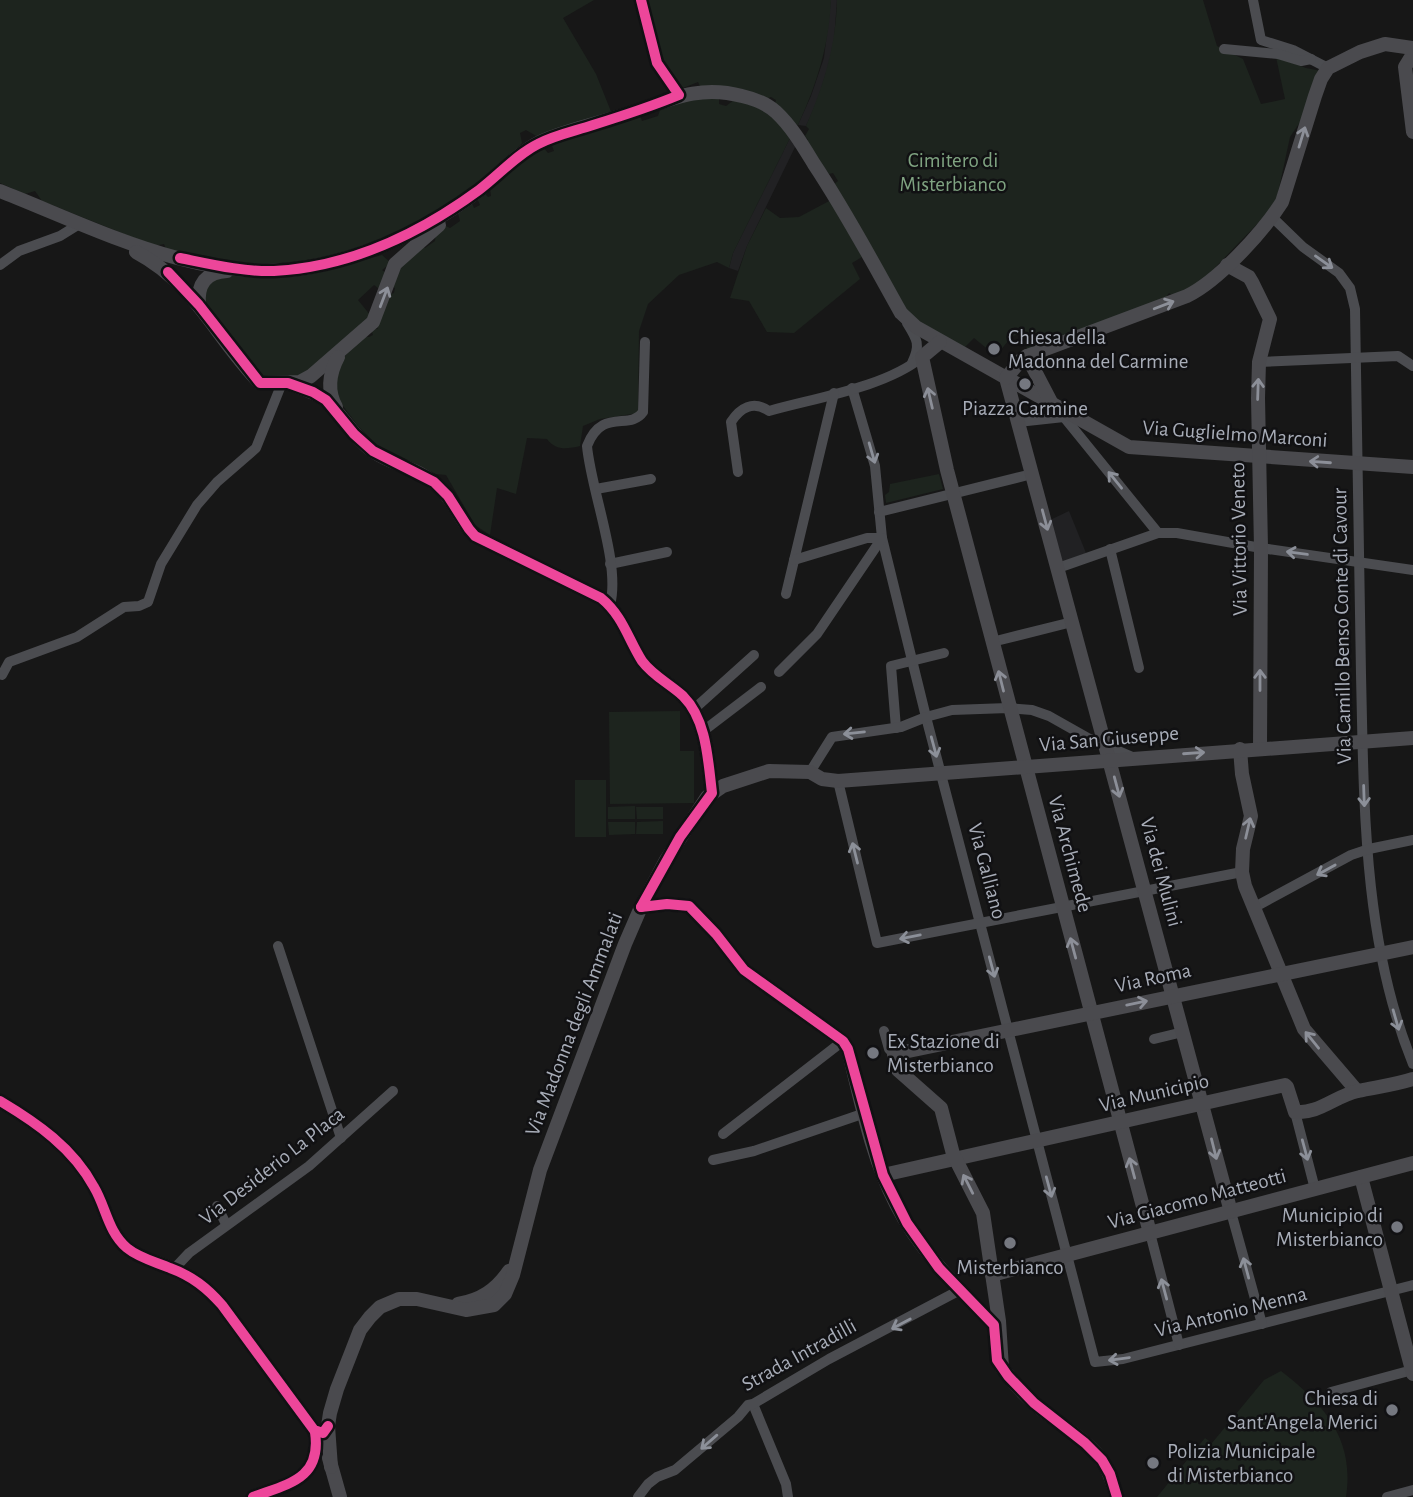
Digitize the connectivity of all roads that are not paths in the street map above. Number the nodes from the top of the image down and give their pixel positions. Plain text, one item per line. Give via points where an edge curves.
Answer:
1 (641, 0) edge
2 (1253, 0) edge
3 (1413, 48) edge
4 (1224, 49) dead end
5 (1413, 54) edge
6 (1311, 59) junction
7 (1328, 68) junction
8 (678, 95) junction
9 (1413, 132) edge
10 (480, 189) junction
11 (0, 191) edge
12 (1272, 217) junction
13 (84, 224) junction
14 (368, 252) junction
15 (395, 264) junction
16 (0, 265) edge
17 (1227, 265) junction
18 (243, 270) junction
19 (200, 305) junction
20 (901, 313) junction
21 (934, 339) junction
22 (645, 342) dead end
23 (342, 350) junction
24 (1029, 356) junction
25 (1356, 360) junction
26 (1259, 362) junction
27 (919, 364) junction
28 (1413, 366) edge
29 (1003, 376) junction
30 (285, 383) junction
31 (852, 388) junction
32 (834, 393) junction
33 (1060, 411) junction
34 (342, 419) junction
35 (1019, 426) junction
36 (1259, 457) junction
37 (1357, 464) junction
38 (1413, 467) edge
39 (738, 471) dead end
40 (1032, 474) junction
41 (651, 479) dead end
42 (596, 489) junction
43 (953, 494) junction
44 (879, 512) junction
45 (1158, 533) junction
46 (882, 538) junction
47 (1261, 548) junction
48 (1110, 549) junction
49 (667, 552) dead end
50 (794, 559) junction
51 (1359, 562) junction
52 (610, 564) junction
53 (1058, 568) junction
54 (1413, 570) edge
55 (786, 594) dead end
56 (610, 606) junction
57 (1072, 622) junction
58 (992, 642) junction
59 (944, 653) dead end
60 (754, 655) dead end
61 (912, 660) junction
62 (1139, 668) dead end
63 (779, 672) dead end
64 (2, 675) dead end
65 (761, 687) dead end
66 (1008, 708) junction
67 (694, 709) junction
68 (926, 717) junction
69 (896, 728) junction
70 (702, 732) junction
71 (1413, 738) edge
72 (1362, 741) junction
73 (1260, 748) junction
74 (1240, 750) junction
75 (1108, 752) junction
76 (1025, 767) junction
77 (810, 772) junction
78 (941, 774) junction
79 (838, 781) junction
80 (717, 789) junction
81 (1413, 840) edge
82 (1369, 849) junction
83 (1242, 872) junction
84 (1144, 891) junction
85 (1062, 906) junction
86 (641, 907) junction
87 (1253, 908) junction
88 (981, 923) junction
89 (278, 946) dead end
90 (1413, 947) edge
91 (1382, 953) junction
92 (1282, 974) junction
93 (1173, 996) junction
94 (1090, 1013) junction
95 (1008, 1029) junction
96 (884, 1031) dead end
97 (1183, 1032) junction
98 (1154, 1039) dead end
99 (842, 1041) junction
100 (898, 1053) junction
101 (1413, 1064) edge
102 (1413, 1079) edge
103 (393, 1091) dead end
104 (1357, 1091) junction
105 (0, 1101) edge
106 (1202, 1104) junction
107 (1295, 1112) junction
108 (865, 1113) junction
109 (1119, 1123) junction
110 (723, 1134) dead end
111 (341, 1138) junction
112 (1037, 1141) junction
113 (713, 1160) dead end
114 (956, 1160) junction
115 (1413, 1163) edge
116 (883, 1175) junction
117 (1361, 1177) junction
118 (1315, 1189) junction
119 (217, 1206) dead end
120 (1231, 1212) junction
121 (226, 1224) junction
122 (1150, 1233) junction
123 (1066, 1256) junction
124 (174, 1269) junction
125 (992, 1275) junction
126 (1410, 1286) edge
127 (960, 1290) junction
128 (1393, 1298) junction
129 (1262, 1324) junction
130 (1179, 1345) junction
131 (1095, 1362) joint
132 (1002, 1368) junction
133 (1413, 1372) edge
134 (1331, 1392) dead end
135 (753, 1404) junction
136 (320, 1426) junction
137 (1413, 1490) edge
138 (253, 1497) edge
139 (340, 1497) edge
140 (638, 1497) edge
141 (788, 1497) edge
142 (1116, 1497) edge
143 (1387, 1497) edge

1 - 8 street via 657,63
2 - 6 street via 1261,40
3 - 7 street via 1385,44
4 - 6 street
5 - 9 street via 1405,67
6 - 7 street
12 -> 7 street via 1282,202
8 - 10 street via 541,142
8 - 20 street via 728,92 776,112 836,197
10 - 14 street via 420,228
10 - 15 street
11 - 13 street
12 - 17 street
12 -> 25 street, Via Camillo Benso Conte di Cavour via 1347,282 1355,309
13 - 16 street via 19,251
13 - 18 street via 153,251
13 - 19 street via 168,272
14 - 15 street via 388,251
14 - 18 street via 308,267
23 -> 15 street via 373,322
24 -> 17 street via 1187,296
17 - 26 street, Via Vittorio Veneto via 1249,277 1268,313
18 - 19 street via 208,276 200,285
19 - 30 street via 260,383
20 - 21 street, Via Guglielmo Marconi
20 - 27 street via 914,334
21 - 27 street
21 - 29 street, Via Guglielmo Marconi
22 - 42 street via 643,412 602,425 587,446
23 - 30 street via 304,381
23 - 34 street via 330,383
24 - 29 street
24 - 33 street
25 - 26 street
25 - 28 street via 1398,356
25 - 37 street, Via Camillo Benso Conte di Cavour
36 -> 26 street, Via Vittorio Veneto
27 - 31 street
43 -> 27 street, Via Archimede
29 - 33 street, Via Guglielmo Marconi
29 - 35 street, Via dei Mulini
30 - 34 street via 326,400
30 - 64 street via 256,448 197,505 161,564 148,601 124,607 77,637 9,662
31 - 32 street
31 -> 44 street, Via Galliano via 875,466
32 - 39 street via 769,411 753,405 739,410 731,422
32 - 50 street
33 - 35 street
33 - 36 street, Via Guglielmo Marconi via 1129,447
45 -> 33 street
34 - 56 street via 373,451 433,482 475,536
35 - 40 street, Via dei Mulini
37 -> 36 street, Via Guglielmo Marconi
36 - 47 street, Via Vittorio Veneto
37 - 38 street, Via Guglielmo Marconi
37 - 51 street, Via Camillo Benso Conte di Cavour
40 - 43 street
40 -> 53 street, Via dei Mulini
41 - 42 street
42 - 52 street
43 - 44 street
43 - 58 street, Via Archimede
44 - 46 street, Via Galliano
45 - 47 street
45 - 48 street
46 - 50 street
46 - 61 street, Via Galliano
46 - 63 street via 817,634
51 -> 47 street
73 -> 47 street, Via Vittorio Veneto
48 - 53 street
48 - 62 street
49 - 52 street
50 - 55 street
51 - 54 street
51 - 72 street, Via Camillo Benso Conte di Cavour
52 - 56 street via 614,592
53 - 57 street, Via dei Mulini
56 - 67 street via 625,624 644,664
57 - 58 street
57 - 75 street, Via dei Mulini
66 -> 58 street, Via Archimede
59 - 61 street
60 - 67 street
61 - 68 street, Via Galliano
61 - 69 street via 891,666
65 - 70 street
66 - 68 street via 952,710
66 - 75 street via 1049,716
66 - 76 street, Via Archimede
67 - 70 street
68 - 69 street
68 -> 78 street, Via Galliano
69 -> 77 street via 832,737
70 - 80 street
71 - 72 street, Via San Giuseppe
72 - 73 street, Via San Giuseppe
72 -> 82 street, Via Camillo Benso Conte di Cavour
73 - 74 street, Via San Giuseppe
75 -> 74 street, Via San Giuseppe via 1135,758
83 -> 74 street via 1251,816
75 - 76 street, Via San Giuseppe
75 -> 84 street, Via dei Mulini
76 - 78 street, Via San Giuseppe
76 - 85 street, Via Archimede
77 - 79 street, Via San Giuseppe
77 - 80 street, Via San Giuseppe via 769,771
78 - 79 street, Via San Giuseppe
78 - 88 street, Via Galliano
88 -> 79 street via 877,943
80 - 86 street via 680,837
81 - 82 street
82 -> 87 street
82 - 91 street, Via Camillo Benso Conte di Cavour
83 - 84 street
83 - 87 street
84 - 85 street
84 - 93 street, Via dei Mulini
85 - 88 street
94 -> 85 street, Via Archimede
86 - 99 street, Via Madonna degli Ammalati via 689,906 744,970
86 - 136 street, Via Madonna degli Ammalati via 540,1170 505,1294 494,1305 466,1310 407,1298 380,1307 360,1330
87 - 92 street
88 -> 95 street, Via Galliano
89 - 111 street
90 - 91 street, Via Roma
91 - 92 street, Via Roma
91 -> 101 street, Via Camillo Benso Conte di Cavour via 1395,1018
92 - 93 street, Via Roma
104 -> 92 street via 1304,1030
94 -> 93 street, Via Roma
93 - 97 street, Via dei Mulini
94 - 95 street, Via Roma
94 - 109 street, Via Archimede
95 - 100 street, Via Roma
95 - 112 street, Via Galliano
96 - 100 street via 889,1049
97 - 98 street
97 - 106 street, Via dei Mulini
99 - 108 street
99 - 110 street
100 - 114 street via 898,1070 941,1108
102 - 104 street
103 - 111 street, Via Desiderio La Placa
104 - 107 street via 1318,1110
105 - 124 street via 42,1127 85,1173 122,1243 136,1255
106 - 107 street, Via Municipio via 1285,1086
106 - 109 street, Via Municipio
106 -> 120 street, Via dei Mulini
107 -> 118 street
108 - 113 street via 754,1151
108 - 116 street
109 - 112 street, Via Municipio
122 -> 109 street, Via Archimede
111 - 121 street, Via Desiderio La Placa
112 - 114 street, Via Municipio
112 -> 123 street, Via Galliano
114 - 116 street, Via Municipio
125 -> 114 street via 983,1213
115 - 117 street, Via Giacomo Matteotti
116 - 127 street via 923,1248
117 - 118 street, Via Giacomo Matteotti
117 - 128 street
118 - 120 street, Via Giacomo Matteotti
119 - 121 street
120 - 122 street, Via Giacomo Matteotti
129 -> 120 street, Via dei Mulini
121 - 124 street, Via Desiderio La Placa
122 - 123 street, Via Giacomo Matteotti
130 -> 122 street, Via Archimede
123 - 125 street, Via Giacomo Matteotti
123 - 131 street, Via Galliano
124 - 136 street via 194,1279 221,1304 299,1410
125 - 132 street
126 - 128 street, Via Antonio Menna
127 - 132 street via 994,1325
127 -> 135 street, Strada Intradilli
128 - 129 street, Via Antonio Menna via 1375,1295
128 - 133 street
129 - 130 street, Via Antonio Menna
130 -> 131 street, Via Antonio Menna
132 - 142 street via 1034,1403 1102,1460
133 - 134 street
135 -> 140 street, Strada Intradilli via 675,1470 648,1483
135 - 141 street
136 - 138 street via 307,1473
136 - 139 street
137 - 143 street

